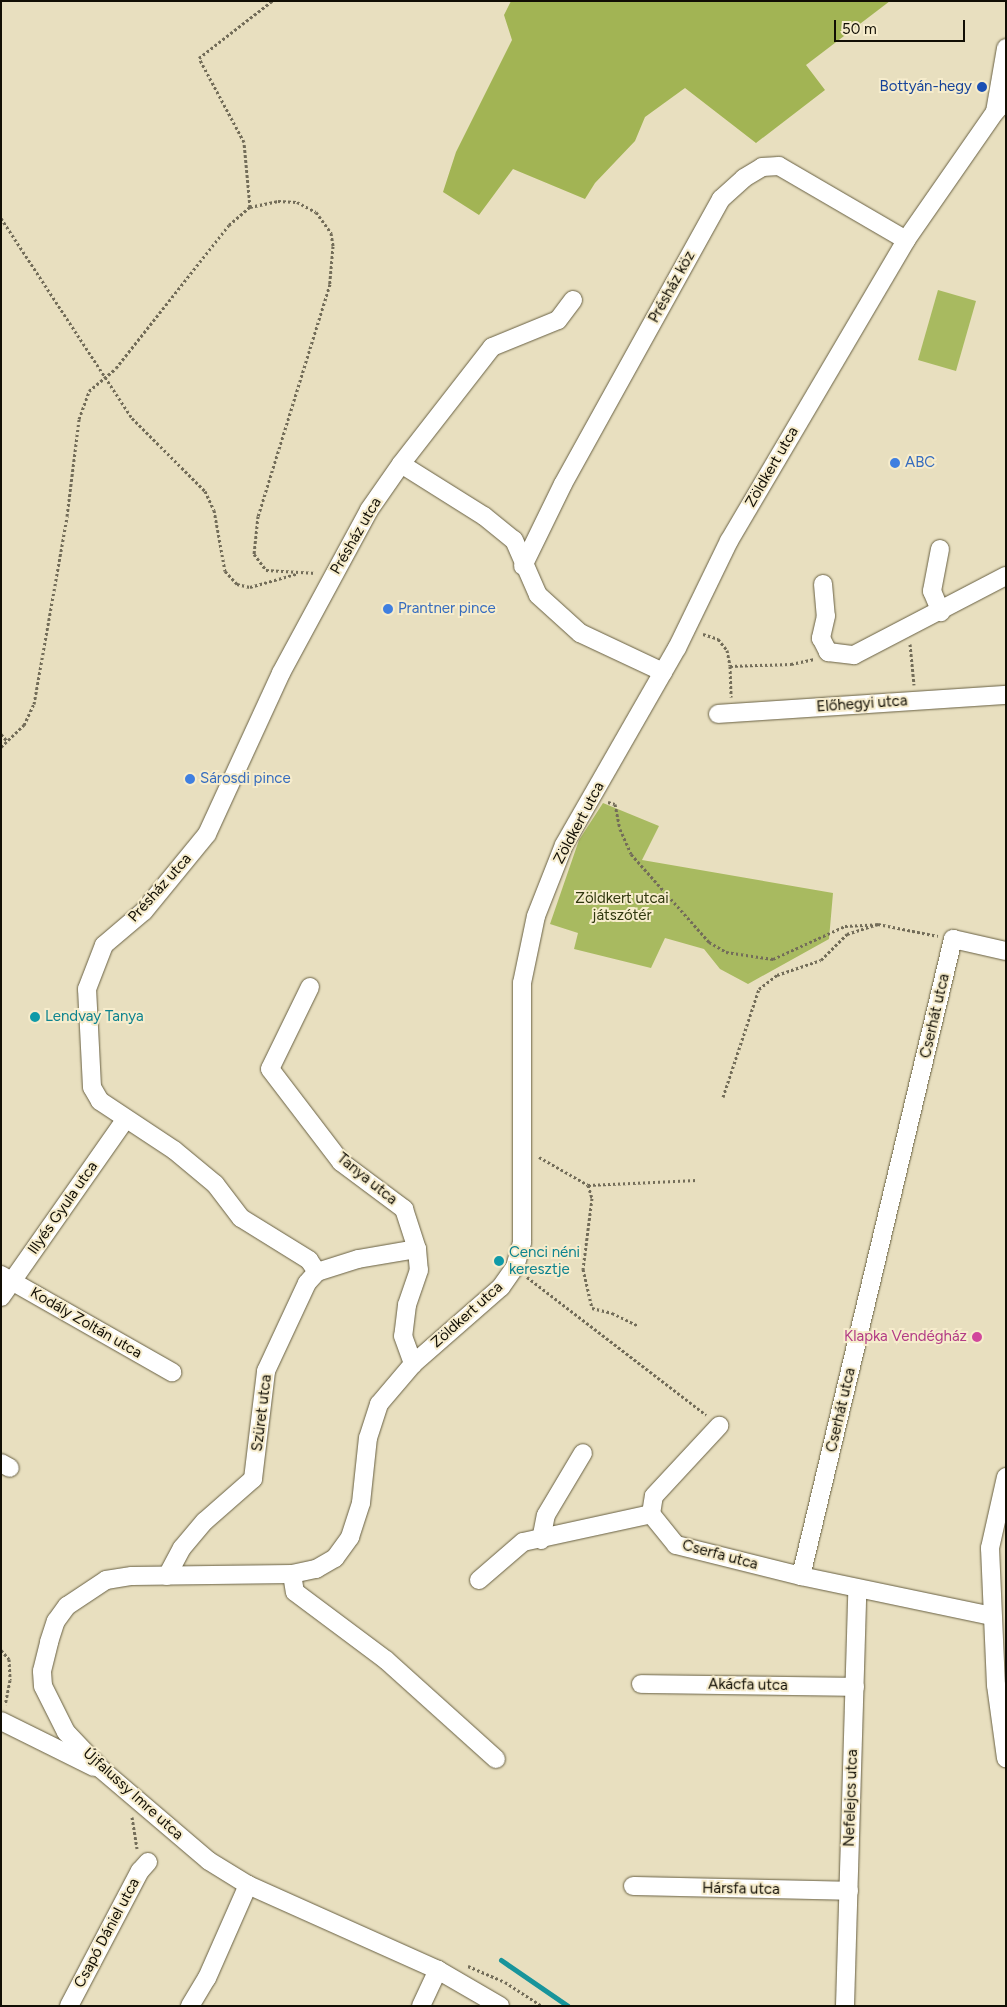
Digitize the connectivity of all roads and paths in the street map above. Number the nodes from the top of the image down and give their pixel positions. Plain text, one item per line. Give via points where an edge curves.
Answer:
1 (272, 1) edge
2 (1006, 48) edge
3 (1002, 108) edge
4 (250, 207) junction
5 (1, 218) edge
6 (906, 240) junction
7 (573, 300) dead end
8 (104, 376) junction
9 (401, 464) junction
10 (940, 549) dead end
11 (523, 566) junction
12 (299, 573) junction
13 (334, 573) junction
14 (1006, 576) edge
15 (822, 584) dead end
16 (941, 612) junction
17 (687, 628) junction
18 (909, 629) junction
19 (828, 652) junction
20 (730, 666) junction
21 (663, 672) junction
22 (1006, 695) edge
23 (915, 701) junction
24 (725, 713) joint
25 (1, 734) edge
26 (8, 741) junction
27 (1, 747) edge
28 (593, 796) junction
29 (878, 924) junction
30 (954, 939) junction
31 (1006, 951) edge
32 (310, 987) dead end
33 (723, 1097) dead end
34 (125, 1120) junction
35 (523, 1147) junction
36 (697, 1180) dead end
37 (588, 1185) junction
38 (417, 1249) junction
39 (515, 1267) junction
40 (317, 1272) junction
41 (7, 1278) edge
42 (1, 1297) edge
43 (637, 1325) dead end
44 (413, 1364) junction
45 (172, 1372) dead end
46 (720, 1426) joint
47 (583, 1453) dead end
48 (1006, 1477) edge
49 (651, 1514) junction
50 (541, 1540) junction
51 (316, 1569) joint
52 (292, 1574) junction
53 (167, 1576) junction
54 (802, 1576) junction
55 (479, 1580) dead end
56 (857, 1590) junction
57 (992, 1616) junction
58 (1, 1650) edge
59 (641, 1684) dead end
60 (854, 1687) junction
61 (1, 1721) edge
62 (496, 1758) dead end
63 (1006, 1758) edge
64 (101, 1769) junction
65 (126, 1791) junction
66 (132, 1855) dead end
67 (148, 1862) dead end
68 (248, 1886) junction
69 (633, 1886) dead end
70 (849, 1891) junction
71 (438, 1970) junction
72 (69, 2006) edge
73 (190, 2006) edge
74 (421, 2006) edge
75 (500, 2006) edge
76 (845, 2006) edge

1 - 4 path via 198,58 244,142
2 - 3 street
3 - 6 street, Zöldkert utca
4 - 8 path via 228,225 116,368
4 - 12 path via 278,201 308,206 326,225 333,246 330,284 293,398 254,539 254,554 266,570
5 - 8 path
6 - 11 street, Présház köz via 779,166 762,167 744,178 721,199 563,484
6 - 17 street, Zöldkert utca via 729,541
7 - 9 street, Présház utca via 558,320 492,347
8 - 12 path via 132,418 205,491 214,510 225,571 237,584 250,587
8 - 26 path via 89,391 79,419 67,516 34,704 24,725
9 - 11 street via 484,516 514,540
9 - 13 street, Présház utca via 369,510
10 - 16 street via 932,591
11 - 21 street via 538,595 580,633
12 - 13 path
13 - 34 street, Présház utca via 281,673 207,834 144,912 104,945 87,989 92,1087 100,1101
14 - 16 street
15 - 19 street via 826,616 821,638
16 - 18 street
17 - 20 path via 718,639 727,650
17 - 21 street, Zöldkert utca
18 - 19 street via 854,655
18 - 23 path
19 - 20 path via 808,662
20 - 24 path
21 - 28 street, Zöldkert utca
22 - 23 street, Előhegyi utca
23 - 24 street, Előhegyi utca
25 - 26 path
26 - 27 path
28 - 29 path via 615,804 620,829 631,854 709,942 726,952 772,959 845,926
28 - 35 street, Zöldkert utca via 564,844 536,916 522,983
29 - 30 path
29 - 33 path via 847,934 821,960 777,975 759,989
30 - 31 street
30 - 54 street, Cserhát utca
32 - 38 street, Tanya utca via 270,1069 342,1162 404,1209
34 - 40 street, Présház utca via 174,1150 215,1184 242,1218 309,1260
34 - 41 street, Illyés Gyula utca
35 - 37 path
35 - 39 street, Zöldkert utca via 522,1242
36 - 37 path
37 - 43 path via 592,1198 583,1269 592,1308
38 - 40 street via 358,1259
38 - 44 street, Tanya utca via 419,1270 407,1305 403,1336
39 - 44 street, Zöldkert utca via 501,1287
39 - 46 path
40 - 53 street, Szüret utca via 294,1305 266,1371 253,1479 206,1521 182,1548
41 - 42 street, Illyés Gyula utca
41 - 45 street, Kodály Zoltán utca
44 - 51 street, Zöldkert utca via 379,1404 368,1438 357,1523 335,1558
46 - 49 street via 654,1496
47 - 50 street via 546,1515
48 - 57 street via 990,1548
49 - 50 street
49 - 54 street, Cserfa utca via 676,1544
50 - 55 street via 523,1542
51 - 52 street, Újfalussy Imre utca
52 - 53 street, Újfalussy Imre utca
52 - 62 street via 295,1592 386,1660
53 - 64 street, Újfalussy Imre utca via 106,1580 90,1588 67,1606 52,1635 42,1671 48,1701 66,1732
54 - 56 street
56 - 57 street
56 - 60 street, Nefelejcs utca
57 - 63 street
58 - 61 path via 9,1659 10,1680
59 - 60 street, Akácfa utca
60 - 70 street, Nefelejcs utca
61 - 64 street
64 - 65 street, Újfalussy Imre utca
65 - 66 path via 138,1848
65 - 68 street, Újfalussy Imre utca via 209,1861
67 - 72 street, Csapó Dániel utca via 140,1871
68 - 71 street, Újfalussy Imre utca
68 - 73 street via 207,1978
69 - 70 street, Hársfa utca
70 - 76 street, Nefelejcs utca
71 - 74 street
71 - 75 street, Újfalussy Imre utca

